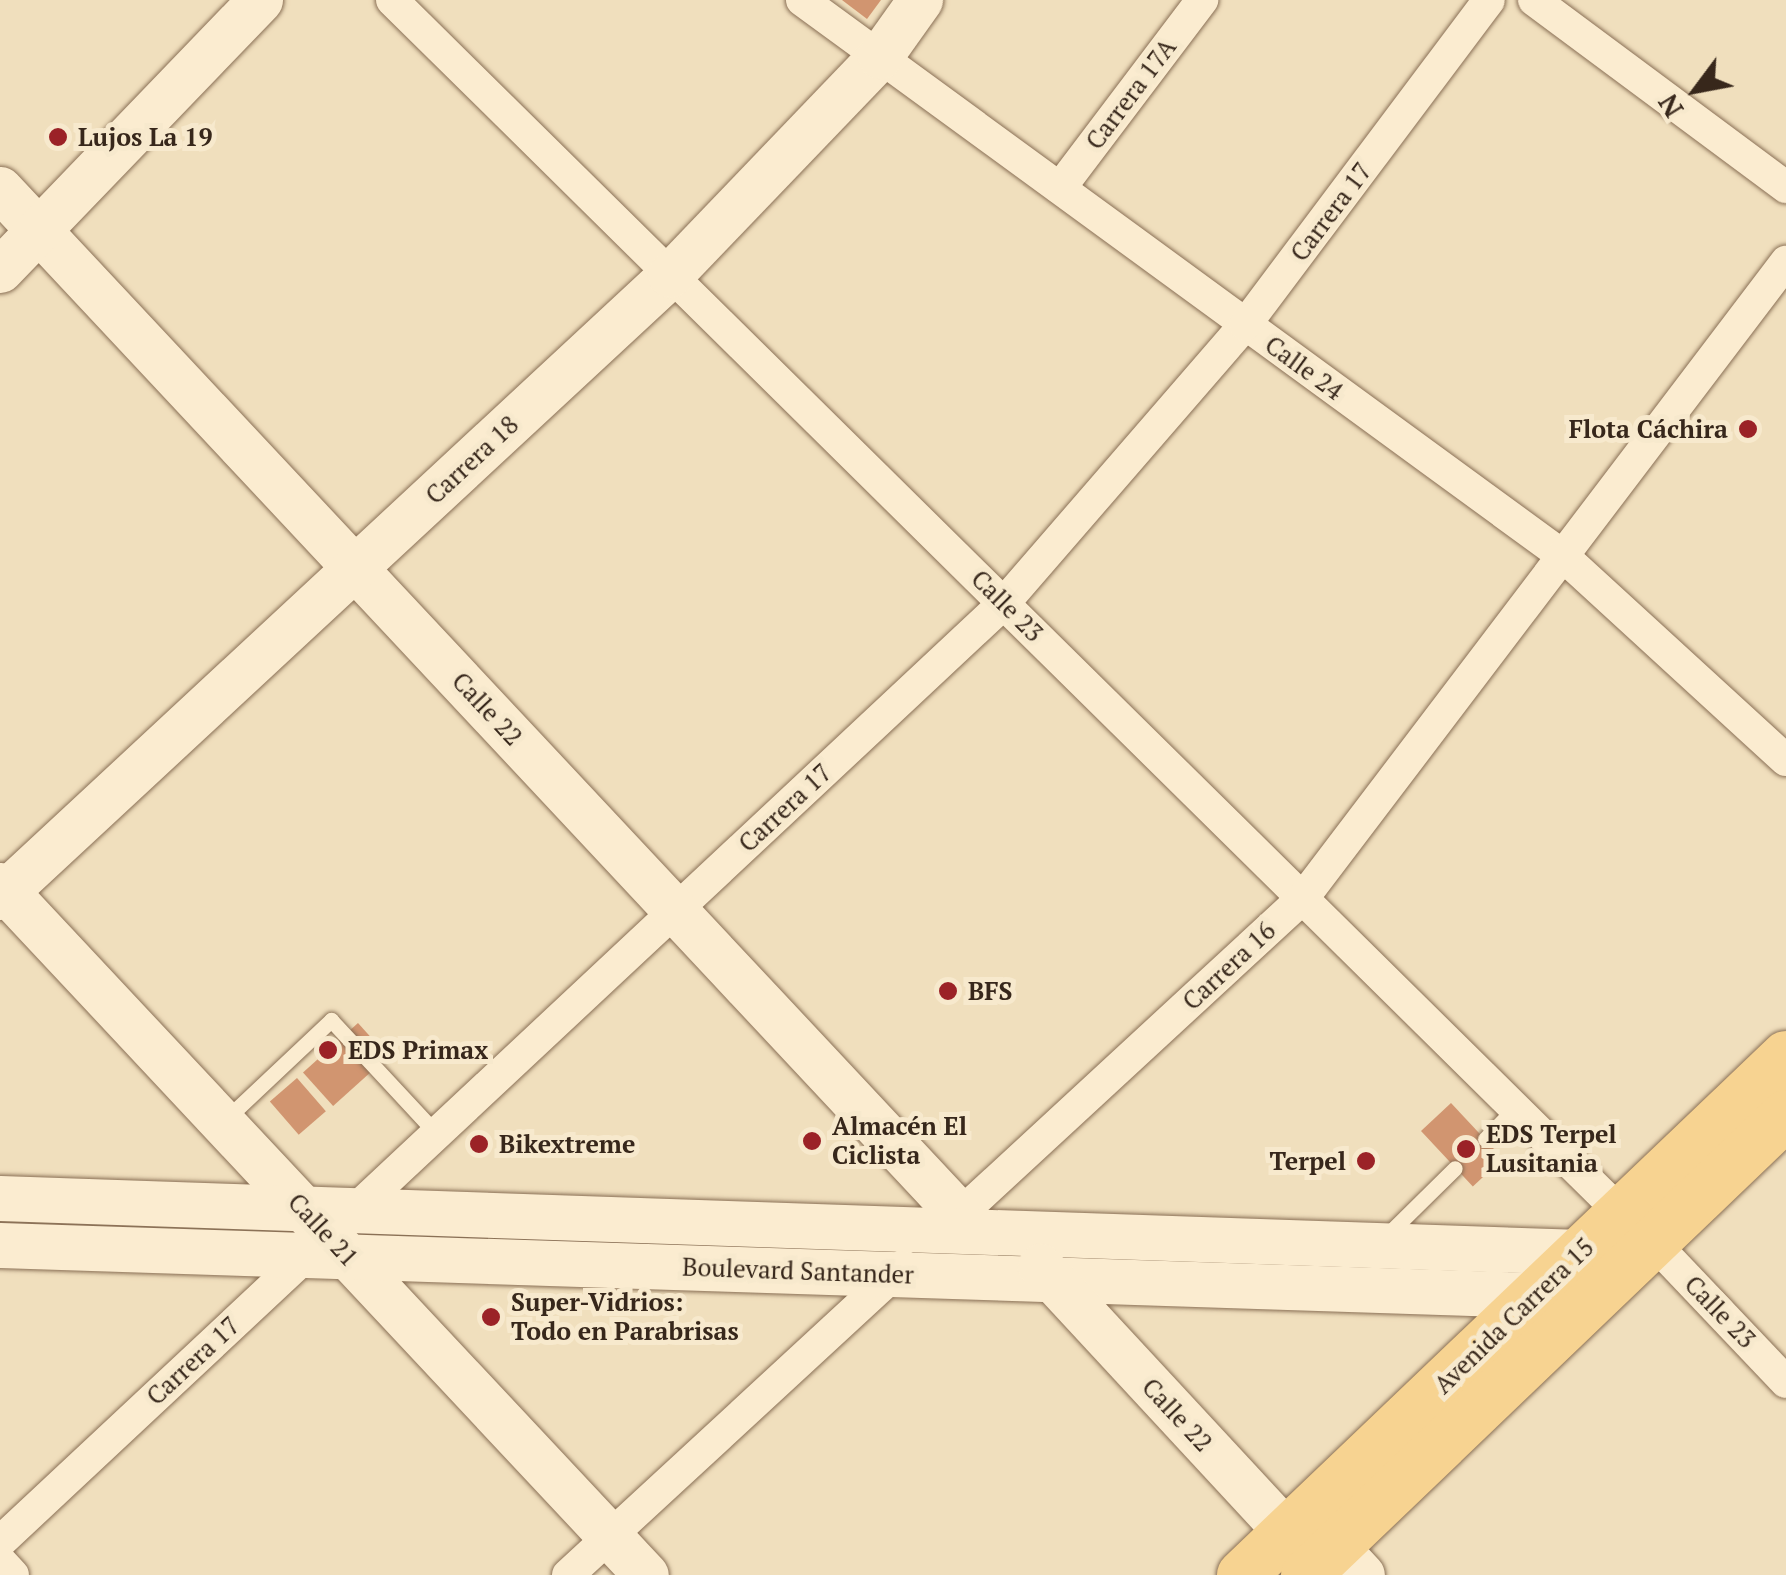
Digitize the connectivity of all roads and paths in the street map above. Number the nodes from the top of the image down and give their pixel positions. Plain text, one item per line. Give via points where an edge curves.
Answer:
1 (260, 0) edge
2 (392, 0) edge
3 (802, 0) edge
4 (920, 0) edge
5 (1202, 0) edge
6 (1489, 0) edge
7 (1534, 0) edge
8 (880, 56) junction
9 (1786, 187) edge
10 (1060, 188) junction
11 (0, 189) edge
12 (40, 232) junction
13 (1786, 262) edge
14 (0, 270) edge
15 (670, 274) junction
16 (1245, 326) junction
17 (1564, 556) junction
18 (355, 568) junction
19 (1004, 603) junction
20 (1786, 760) edge
21 (2, 891) edge
22 (1303, 898) junction
23 (676, 911) junction
24 (1786, 1056) edge
25 (1515, 1108) junction
26 (1786, 1115) edge
27 (222, 1122) junction
28 (437, 1134) junction
29 (1485, 1139) dead end
30 (1455, 1168) dead end
31 (0, 1198) edge
32 (971, 1226) junction
33 (1637, 1228) junction
34 (328, 1233) junction
35 (0, 1244) edge
36 (1378, 1244) junction
37 (894, 1274) junction
38 (1589, 1275) junction
39 (1053, 1280) junction
40 (1536, 1296) junction
41 (1786, 1382) edge
42 (610, 1536) junction
43 (0, 1542) edge
44 (1323, 1558) edge
45 (0, 1561) edge
46 (13, 1575) edge
47 (568, 1575) edge
48 (646, 1575) edge
49 (1242, 1575) edge

1 - 12 street
2 - 15 street, Calle 23
3 - 8 street, Calle 24
4 - 8 street, Carrera 18
5 - 10 street, Carrera 17A
6 - 16 street, Carrera 17
7 - 9 street
8 - 10 street, Calle 24
8 - 15 street, Carrera 18
10 - 16 street, Calle 24
11 - 12 street, Calle 22
12 - 14 street
12 - 18 street, Calle 22
13 - 17 street, Carrera 16
15 - 18 street, Carrera 18
15 - 19 street, Calle 23
16 - 17 street, Calle 24
16 - 19 street, Carrera 17
17 - 20 street, Calle 24
17 - 22 street, Carrera 16
18 - 21 street, Carrera 18
18 - 23 street, Calle 22
19 - 22 street, Calle 23
19 - 23 street, Carrera 17
21 - 27 street, Calle 21
22 - 25 street, Calle 23
22 - 32 street, Carrera 16
23 - 28 street, Carrera 17
23 - 32 street, Calle 22
24 - 33 main road, Avenida Carrera 15
25 - 29 lane
25 - 33 street, Calle 23
26 - 33 main road, Avenida Carrera 15
27 - 28 lane via 331,1020
27 - 34 street, Calle 21
28 - 34 street, Carrera 17
30 - 36 lane
31 - 34 street, Boulevard Santander
32 - 34 street, Boulevard Santander
32 - 36 street, Boulevard Santander
32 - 37 street, Carrera 16
32 - 39 street, Calle 22
33 - 38 main road, Avenida Carrera 15
33 - 41 street, Calle 23
34 - 35 street, Boulevard Santander
34 - 37 street, Boulevard Santander
34 - 42 street, Calle 21
34 - 43 street, Carrera 17
36 - 38 street, Boulevard Santander
37 - 39 street, Boulevard Santander
37 - 42 street, Carrera 16
38 - 40 main road, Avenida Carrera 15
38 - 44 main road, Avenida Carrera 15
39 - 40 street, Boulevard Santander
39 - 44 street, Calle 22
40 - 44 main road, Avenida Carrera 15
42 - 47 street, Carrera 16
42 - 48 street, Calle 21
44 - 49 main road, Avenida Carrera 15
45 - 46 street

